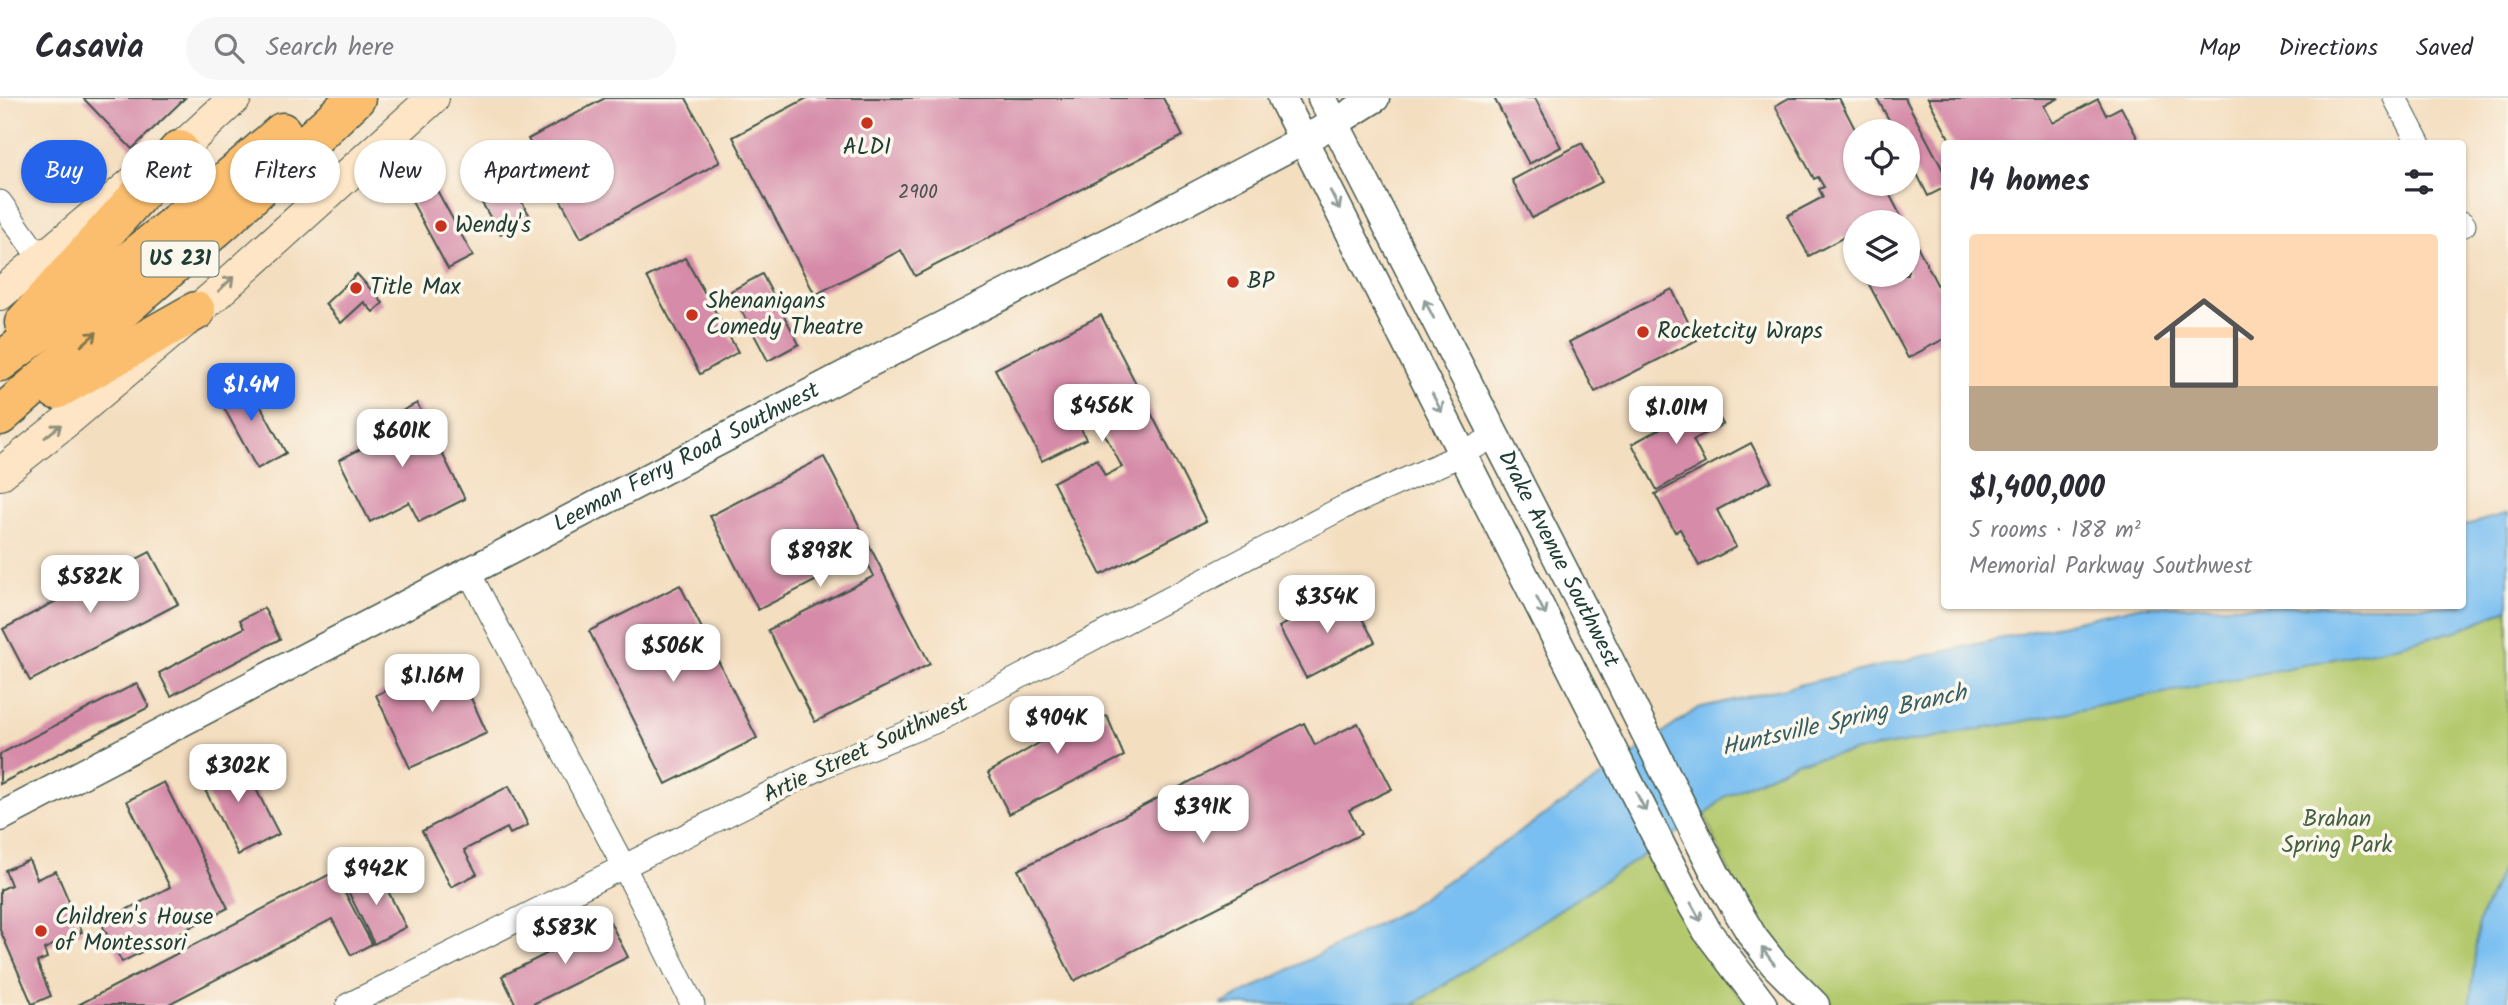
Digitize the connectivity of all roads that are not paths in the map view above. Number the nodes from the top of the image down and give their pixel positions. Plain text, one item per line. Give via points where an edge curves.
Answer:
1 (235, 98) edge
2 (320, 98) edge
3 (356, 98) edge
4 (433, 98) edge
5 (1282, 98) edge
6 (1322, 98) edge
7 (1375, 98) edge
8 (2395, 98) edge
9 (1335, 123) junction
10 (1304, 139) junction
11 (190, 140) edge
12 (2417, 140) edge
13 (121, 192) edge
14 (0, 202) edge
15 (132, 203) edge
16 (41, 260) junction
17 (0, 294) edge
18 (196, 311) junction
19 (0, 351) edge
20 (0, 362) edge
21 (0, 416) edge
22 (1494, 436) junction
23 (1463, 454) junction
24 (0, 474) edge
25 (468, 571) junction
26 (0, 817) edge
27 (625, 867) junction
28 (348, 1005) edge
29 (693, 1005) edge
30 (1763, 1005) edge
31 (1815, 1005) edge

1 - 11 main road
2 - 20 highway, US 231 via 197,208
21 -> 3 highway, US 231 via 223,222
18 -> 4 main road
5 - 10 street, Drake Avenue Southwest
6 - 9 street, Drake Avenue Southwest
7 - 9 street, Leeman Ferry Road Southwest
8 - 12 street
9 - 10 street, Leeman Ferry Road Southwest
22 -> 9 street, Drake Avenue Southwest
10 -> 23 street, Drake Avenue Southwest
10 - 25 street, Leeman Ferry Road Southwest
13 - 16 main road
14 - 16 street
15 - 19 highway
16 - 17 main road
18 - 21 highway via 29,405
24 -> 18 main road
22 - 23 street, Artie Street Southwest
31 -> 22 street, Drake Avenue Southwest via 1774,964 1733,906
23 - 27 street, Artie Street Southwest via 1342,508 934,722 824,766
23 -> 30 street, Drake Avenue Southwest via 1707,931
25 - 26 street, Leeman Ferry Road Southwest
25 - 27 street
27 - 28 street, Artie Street Southwest
27 - 29 street

